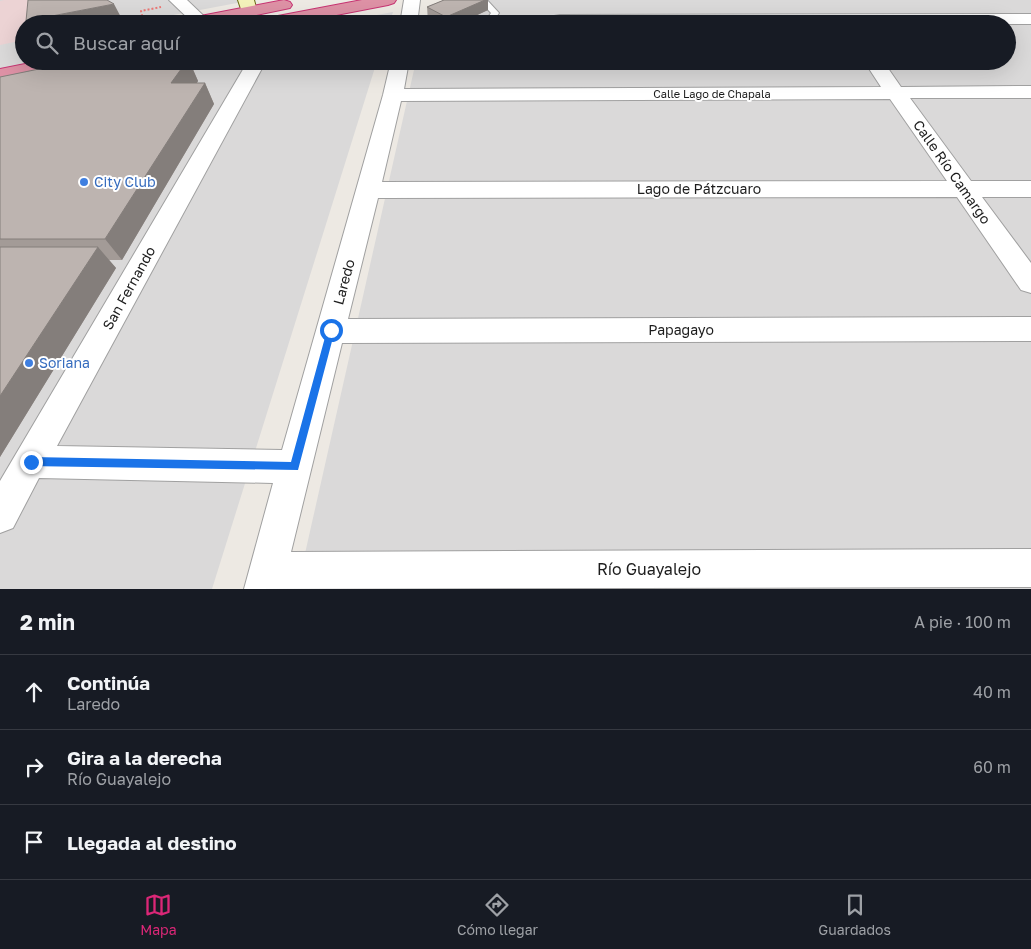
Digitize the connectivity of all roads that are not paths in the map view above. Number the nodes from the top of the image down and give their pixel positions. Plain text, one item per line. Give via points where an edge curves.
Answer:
1 (177, 0) edge
2 (307, 0) edge
3 (388, 0) edge
4 (412, 0) edge
5 (483, 0) edge
6 (247, 6) edge
7 (188, 15) edge
8 (217, 15) edge
9 (314, 15) edge
10 (409, 15) edge
11 (494, 15) edge
12 (1016, 19) edge
13 (1031, 19) edge
14 (15, 58) edge
15 (0, 60) edge
16 (35, 70) edge
17 (56, 70) edge
18 (252, 70) edge
19 (398, 70) edge
20 (880, 70) edge
21 (0, 75) edge
22 (0, 86) edge
23 (1031, 92) edge
24 (896, 93) junction
25 (393, 95) junction
26 (964, 189) junction
27 (1031, 189) edge
28 (368, 190) junction
29 (1031, 283) edge
30 (1031, 329) edge
31 (331, 330) junction
32 (31, 462) junction
33 (295, 467) junction
34 (0, 515) edge
35 (1031, 568) edge
36 (265, 580) edge

1 - 7 street
2 - 6 highway
3 - 9 highway
4 - 10 street
5 - 11 lane
6 - 8 highway
12 - 13 street
14 - 15 highway
16 - 21 highway
17 - 22 street
18 - 32 street, San Fernando
19 - 25 street, Laredo
20 - 24 street, Calle Río Camargo
23 - 24 street, Calle Lago de Chapala
24 - 25 street, Calle Lago de Chapala
24 - 26 street, Calle Río Camargo
25 - 28 street, Laredo
26 - 27 street, Lago de Pátzcuaro
26 - 28 street, Lago de Pátzcuaro
26 - 29 street, Calle Río Camargo
28 - 31 street, Laredo
30 - 31 street, Papagayo
31 - 33 street, Laredo
32 - 33 street
32 - 34 street, San Fernando
33 - 36 street, Laredo
35 - 36 street, Río Guayalejo

